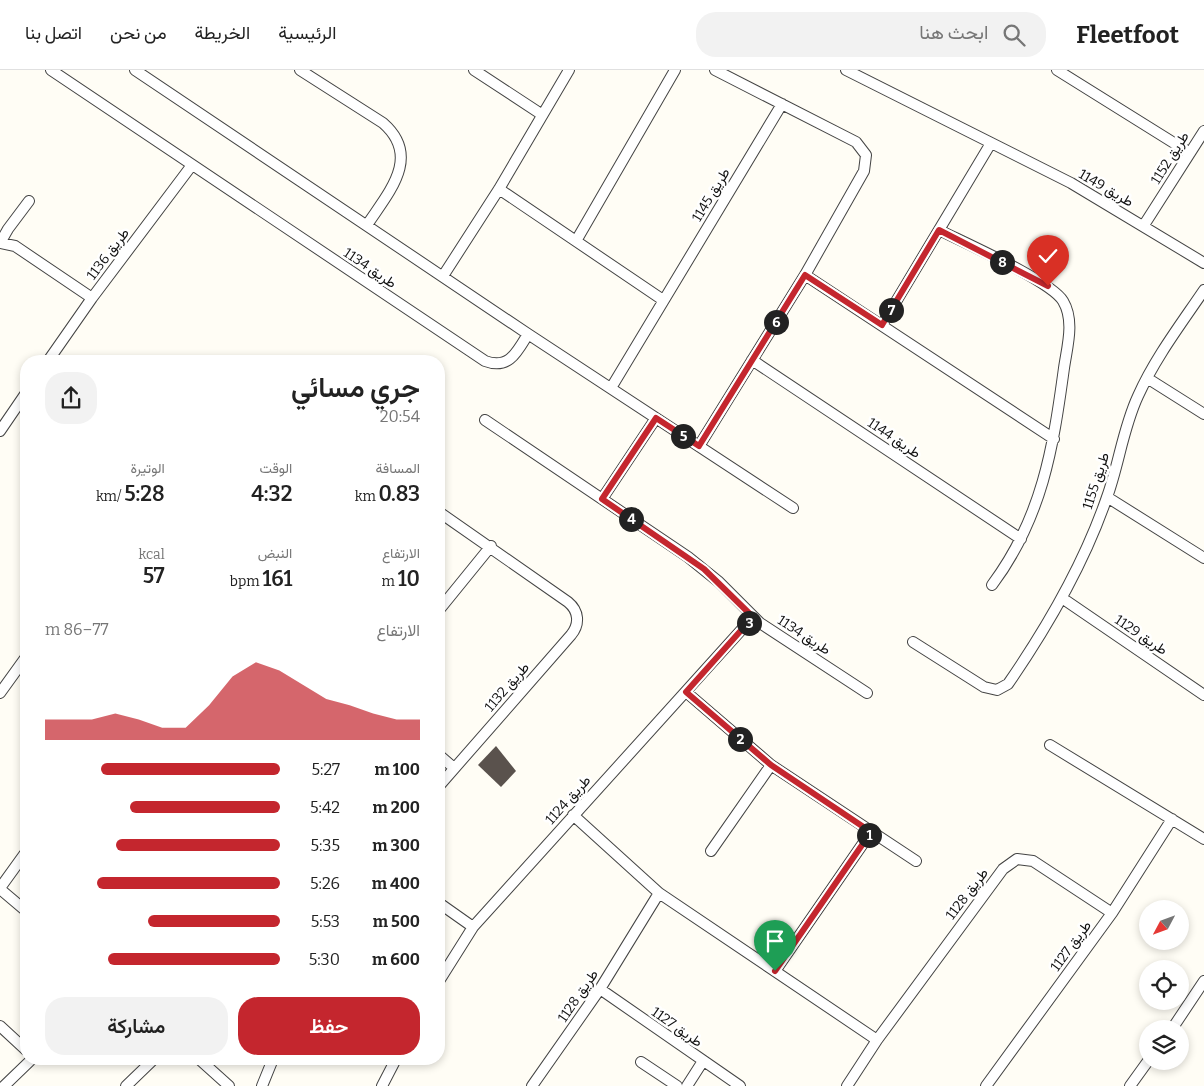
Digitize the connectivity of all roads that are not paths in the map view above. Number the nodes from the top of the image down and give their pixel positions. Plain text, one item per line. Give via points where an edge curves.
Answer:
1 (51, 70) edge
2 (134, 70) edge
3 (300, 70) edge
4 (474, 70) edge
5 (569, 70) edge
6 (675, 70) edge
7 (715, 70) edge
8 (846, 70) edge
9 (1056, 70) edge
10 (782, 104) junction
11 (541, 114) junction
12 (1204, 131) edge
13 (991, 143) junction
14 (1190, 153) junction
15 (192, 165) junction
16 (499, 189) junction
17 (29, 201) dead end
18 (367, 225) junction
19 (1144, 225) junction
20 (939, 230) junction
21 (576, 241) junction
22 (0, 243) edge
23 (1204, 263) edge
24 (805, 275) junction
25 (443, 276) junction
26 (1204, 290) edge
27 (92, 298) junction
28 (663, 300) junction
29 (882, 325) junction
30 (528, 334) junction
31 (52, 355) edge
32 (752, 360) junction
33 (1147, 378) junction
34 (611, 388) junction
35 (20, 402) edge
36 (1204, 414) edge
37 (656, 418) junction
38 (485, 420) dead end
39 (0, 431) edge
40 (1054, 439) junction
41 (699, 446) junction
42 (1108, 497) junction
43 (602, 499) junction
44 (793, 508) dead end
45 (445, 516) edge
46 (1021, 539) junction
47 (490, 546) junction
48 (1204, 558) edge
49 (992, 584) dead end
50 (1062, 598) junction
51 (445, 602) edge
52 (753, 617) junction
53 (913, 642) dead end
54 (20, 665) edge
55 (686, 692) junction
56 (0, 693) edge
57 (867, 693) dead end
58 (1204, 695) edge
59 (1050, 745) dead end
60 (445, 760) edge
61 (771, 765) junction
62 (454, 768) junction
63 (445, 779) edge
64 (573, 815) junction
65 (1172, 819) junction
66 (871, 832) junction
67 (1204, 839) edge
68 (711, 851) dead end
69 (20, 860) edge
70 (916, 861) dead end
71 (0, 888) edge
72 (659, 893) junction
73 (20, 906) edge
74 (445, 907) edge
75 (1112, 913) junction
76 (472, 927) junction
77 (445, 971) edge
78 (775, 971) junction
79 (1204, 981) edge
80 (600, 990) junction
81 (1178, 1020) edge
82 (0, 1026) edge
83 (877, 1040) junction
84 (20, 1044) edge
85 (703, 1061) junction
86 (641, 1062) dead end
87 (26, 1065) edge
88 (148, 1065) edge
89 (206, 1065) edge
90 (271, 1065) edge
91 (393, 1065) edge
92 (1142, 1070) edge
93 (4, 1086) edge
94 (126, 1086) edge
95 (229, 1086) edge
96 (262, 1086) edge
97 (382, 1086) edge
98 (532, 1086) edge
99 (677, 1086) edge
100 (687, 1086) edge
101 (740, 1086) edge
102 (846, 1086) edge
103 (986, 1086) edge
104 (1130, 1086) edge

1 - 15 street
2 - 18 street
3 - 18 street via 383,123 398,143 401,160 398,176
4 - 11 street
5 - 11 street
6 - 21 street
7 - 10 street
8 - 13 street, طريق 1149
9 - 14 street
10 - 24 street via 856,142 866,155 864,171
10 - 28 street, طريق 1145
11 - 16 street
12 - 14 street, طريق 1152
13 - 19 street, طريق 1149 via 1071,183
13 - 20 street
14 - 19 street, طريق 1152
15 - 27 street, طريق 1136
15 - 30 street, طريق 1134 via 485,362 497,364 512,359
16 - 21 street
16 - 25 street
17 - 22 street
18 - 25 street
19 - 23 street, طريق 1149
20 - 29 street
20 - 40 street via 1048,286 1063,301 1069,332
21 - 28 street
22 - 27 street via 15,246
24 - 29 street
24 - 32 street
25 - 30 street
26 - 33 street, طريق 1155
27 - 31 street, طريق 1136
28 - 34 street, طريق 1145
29 - 40 street
30 - 34 street
32 - 41 street
32 - 46 street, طريق 1144
33 - 36 street
33 - 42 street, طريق 1155 via 1131,412
34 - 37 street
35 - 39 street
37 - 41 street
37 - 43 street
38 - 43 street, طريق 1134
40 - 46 street via 1044,479
41 - 44 street
42 - 48 street
42 - 50 street, طريق 1155
43 - 52 street, طريق 1134 via 704,569
45 - 47 street
46 - 49 street
47 - 51 street
47 - 62 street, طريق 1132 via 568,602 576,614 575,630
50 - 53 street, طريق 1155 via 1003,688 990,690
50 - 58 street, طريق 1129
52 - 55 street, طريق 1124
52 - 57 street, طريق 1134
54 - 56 street
55 - 61 street
55 - 64 street, طريق 1124
59 - 65 street
60 - 62 street
61 - 66 street
61 - 68 street
62 - 63 street, طريق 1132
64 - 72 street
64 - 76 street, طريق 1124
65 - 67 street
65 - 75 street, طريق 1127
66 - 70 street
66 - 78 street
69 - 71 street
71 - 73 street
72 - 78 street
72 - 80 street, طريق 1128
74 - 76 street
75 - 83 street, طريق 1128 via 1033,861 1012,861 976,903
75 - 103 street, طريق 1127
76 - 77 street, طريق 1124
78 - 83 street
79 - 81 street
80 - 85 street, طريق 1127
80 - 98 street, طريق 1128
82 - 84 street
83 - 102 street, طريق 1128
85 - 100 street
85 - 101 street, طريق 1127
86 - 99 street
87 - 93 street
88 - 94 street
89 - 95 street
90 - 96 street
91 - 97 street
92 - 104 street

